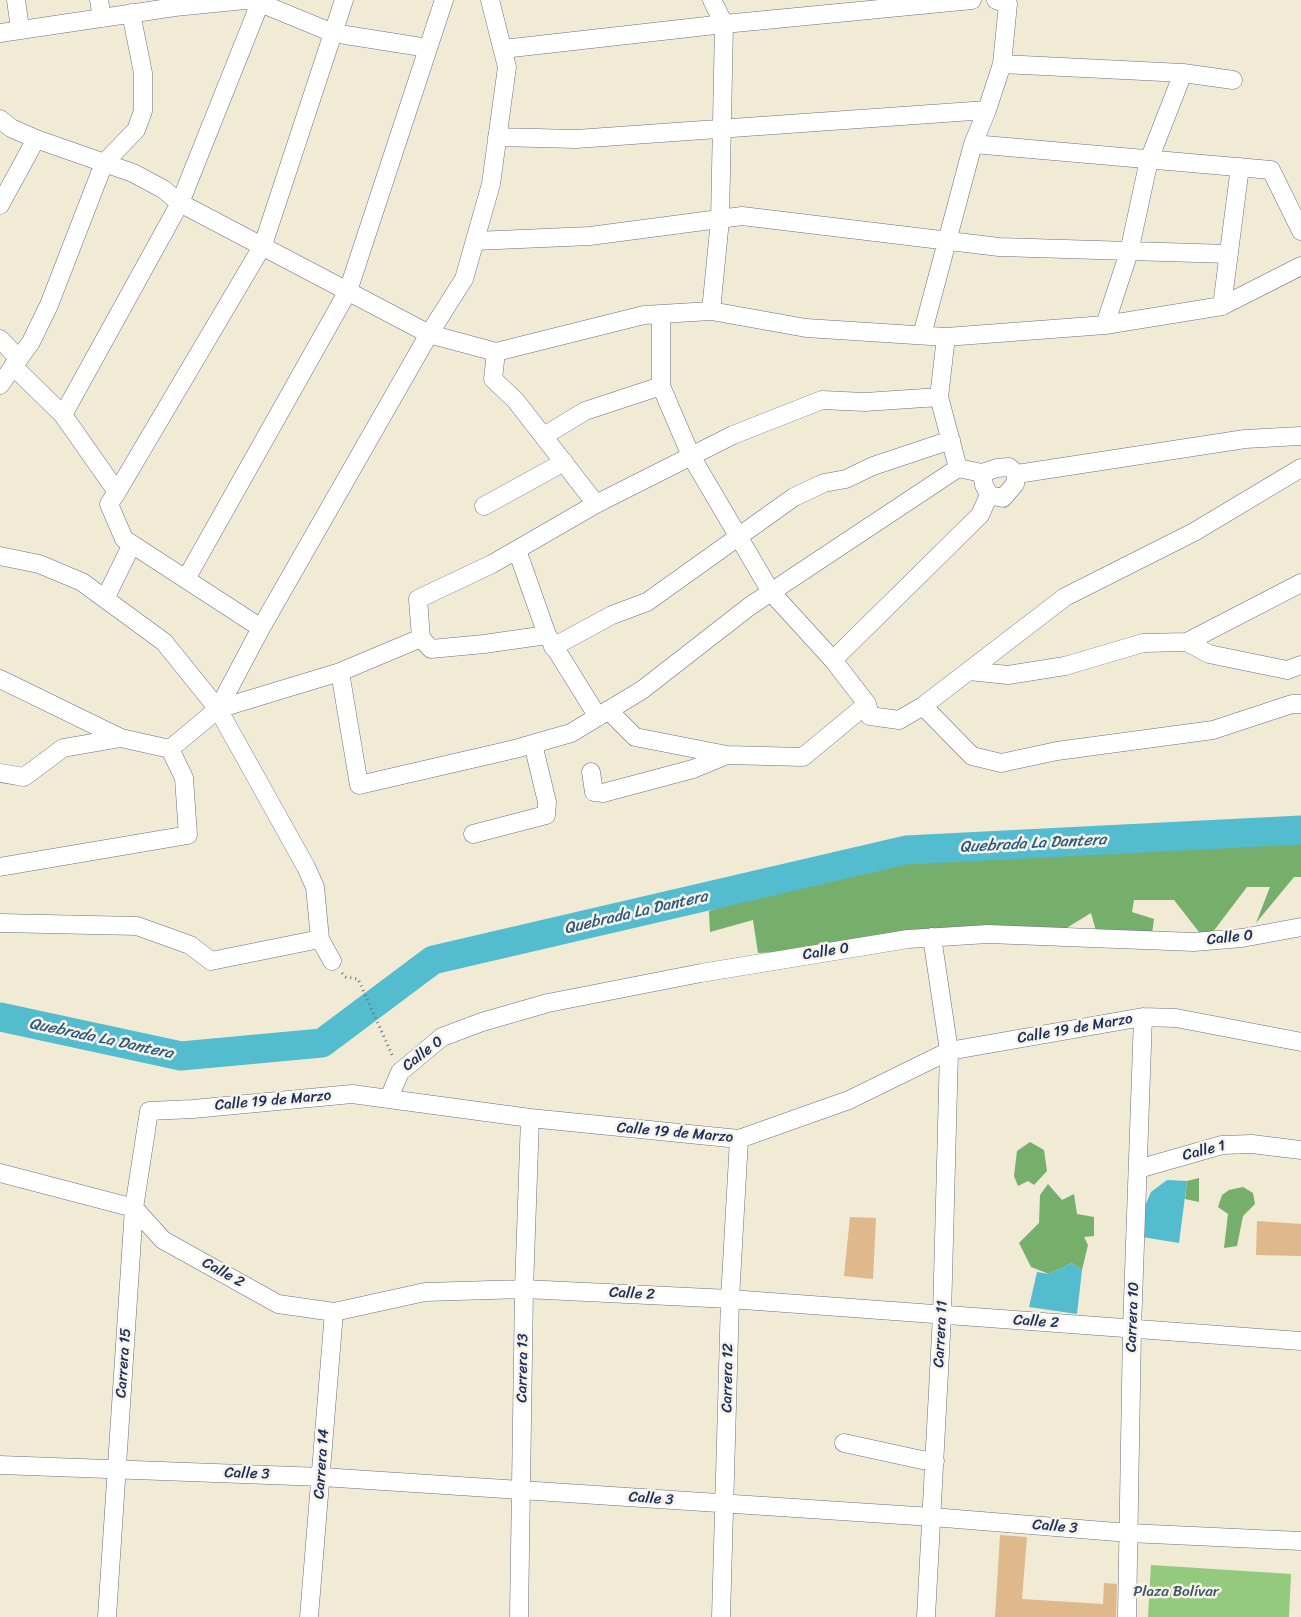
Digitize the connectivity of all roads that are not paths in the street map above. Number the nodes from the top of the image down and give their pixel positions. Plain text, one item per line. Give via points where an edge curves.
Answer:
1 (16, 0) edge
2 (99, 0) edge
3 (344, 0) edge
4 (444, 0) edge
5 (490, 0) edge
6 (712, 0) edge
7 (972, 0) edge
8 (996, 0) edge
9 (176, 3) edge
10 (260, 3) junction
11 (282, 6) edge
12 (132, 13) junction
13 (102, 18) junction
14 (724, 24) junction
15 (20, 29) junction
16 (0, 33) edge
17 (333, 33) junction
18 (428, 48) junction
19 (503, 49) junction
20 (1002, 64) junction
21 (1183, 73) junction
22 (1233, 80) dead end
23 (987, 110) junction
24 (0, 119) edge
25 (721, 128) junction
26 (498, 137) junction
27 (36, 140) junction
28 (973, 144) junction
29 (1149, 160) junction
30 (104, 163) junction
31 (1240, 167) junction
32 (180, 203) junction
33 (0, 205) edge
34 (720, 220) junction
35 (1301, 231) edge
36 (475, 241) junction
37 (946, 241) junction
38 (263, 245) junction
39 (1129, 252) junction
40 (1229, 254) junction
41 (1301, 266) edge
42 (348, 291) junction
43 (1222, 306) junction
44 (711, 311) junction
45 (661, 314) junction
46 (1105, 325) junction
47 (429, 334) junction
48 (922, 335) junction
49 (946, 337) junction
50 (0, 339) edge
51 (496, 352) junction
52 (16, 362) junction
53 (0, 385) edge
54 (661, 386) junction
55 (939, 396) junction
56 (62, 415) junction
57 (544, 436) junction
58 (1301, 436) edge
59 (951, 440) junction
60 (691, 456) junction
61 (564, 462) junction
62 (958, 468) junction
63 (1301, 468) edge
64 (982, 473) junction
65 (1017, 474) junction
66 (117, 492) junction
67 (989, 496) junction
68 (596, 504) junction
69 (484, 506) dead end
70 (739, 537) junction
71 (132, 544) junction
72 (517, 550) junction
73 (0, 556) edge
74 (186, 579) junction
75 (1301, 583) edge
76 (771, 592) junction
77 (106, 599) junction
78 (261, 628) junction
79 (421, 638) junction
80 (550, 641) junction
81 (1187, 642) junction
82 (833, 660) junction
83 (1301, 665) edge
84 (969, 671) junction
85 (340, 672) junction
86 (0, 679) edge
87 (867, 704) junction
88 (1301, 704) edge
89 (923, 706) junction
90 (218, 709) junction
91 (603, 713) junction
92 (121, 738) junction
93 (533, 744) junction
94 (170, 749) junction
95 (727, 755) junction
96 (591, 772) dead end
97 (0, 773) edge
98 (473, 834) dead end
99 (0, 867) edge
100 (0, 924) edge
101 (1301, 927) edge
102 (932, 937) junction
103 (320, 938) junction
104 (332, 961) road end
105 (1143, 1017) junction
106 (1301, 1042) edge
107 (949, 1052) junction
108 (389, 1098) junction
109 (149, 1111) joint
110 (530, 1118) junction
111 (739, 1139) junction
112 (1301, 1150) edge
113 (1138, 1170) junction
114 (0, 1173) edge
115 (134, 1208) junction
116 (524, 1289) junction
117 (730, 1299) junction
118 (334, 1312) junction
119 (942, 1315) junction
120 (1132, 1329) junction
121 (1301, 1341) edge
122 (844, 1443) dead end
123 (935, 1461) junction
124 (0, 1465) edge
125 (117, 1470) junction
126 (322, 1476) junction
127 (521, 1490) junction
128 (725, 1504) junction
129 (932, 1517) junction
130 (1129, 1533) junction
131 (1301, 1541) edge
132 (107, 1617) edge
133 (309, 1617) edge
134 (519, 1617) edge
135 (721, 1617) edge
136 (926, 1617) edge
137 (1127, 1617) edge

1 - 15 street
2 - 13 street
3 - 17 street
4 - 18 street
5 - 19 street
6 - 14 street
7 - 14 street
8 - 20 street via 1008,4
9 - 10 street via 246,0
9 - 12 street
10 - 11 street
10 - 32 street
11 - 17 street
12 - 13 street
12 - 30 street via 143,73 143,111 136,130
13 - 15 street
14 - 19 street
14 - 25 street
15 - 16 street
17 - 18 street
17 - 38 street
18 - 42 street
19 - 26 street via 507,67
20 - 21 street
20 - 23 street
21 - 22 street
21 - 29 street
23 - 25 street
23 - 28 street
24 - 27 street
25 - 26 street via 576,139
25 - 34 street
26 - 36 street via 491,184
27 - 30 street
27 - 33 street
28 - 29 street
28 - 37 street
29 - 31 street
29 - 39 street
30 - 32 street via 163,189
30 - 52 street via 49,305 31,342
31 - 35 street via 1272,170
31 - 40 street
32 - 38 street
32 - 56 street
34 - 36 street via 590,236
34 - 37 street via 742,216
34 - 44 street
36 - 47 street via 464,279
37 - 39 street via 999,247
37 - 48 street
38 - 42 street
38 - 66 street
39 - 40 street
39 - 46 street
40 - 43 street
41 - 43 street
42 - 47 street
42 - 74 street
43 - 46 street
44 - 45 street
44 - 48 street via 806,328
45 - 51 street via 644,315
45 - 54 street
46 - 49 street
47 - 51 street
47 - 78 street
48 - 49 street
49 - 55 street
50 - 52 street
51 - 57 street via 493,380 516,401
52 - 53 street
52 - 56 street
54 - 57 street via 586,411
54 - 60 street
55 - 59 street
55 - 60 street via 864,402 822,400 733,435
56 - 66 street
57 - 61 street
58 - 65 street via 1245,438
59 - 62 street
59 - 70 street via 873,466 846,479 824,483 794,497
60 - 68 street
60 - 70 street
61 - 68 street
61 - 69 street
62 - 64 street
62 - 76 street
63 - 84 street via 1194,532 1065,597
64 - 65 street via 1009,467
64 - 67 street
65 - 67 street via 1016,484 1002,498
66 - 71 street via 109,504 124,539
67 - 82 street via 980,516
68 - 72 street
70 - 76 street
70 - 80 street via 646,602
71 - 74 street
71 - 77 street
72 - 79 street via 418,598
72 - 80 street
73 - 77 street via 39,564 82,582
74 - 78 street
75 - 81 street
76 - 82 street
76 - 91 street via 642,690
77 - 90 street via 164,642
78 - 90 street
79 - 80 street via 431,648
79 - 85 street
80 - 91 street
81 - 83 street via 1209,654 1287,670
81 - 84 street via 1144,643 1065,666 1008,675
82 - 87 street
84 - 89 street
85 - 90 street
85 - 93 street via 358,785
86 - 92 street
87 - 89 street via 870,716 899,720
87 - 95 street via 802,757
88 - 89 street via 1292,704 1214,730 1057,751 1001,763 972,756
90 - 94 street
90 - 103 street via 315,887
91 - 93 street via 571,733
91 - 95 street via 634,737
92 - 94 street
92 - 97 street via 63,748 24,777
93 - 98 street via 547,802 546,815
94 - 99 street via 184,778 188,835
95 - 96 street via 693,769 603,793 594,792
100 - 103 street via 137,926 190,945 211,961
101 - 102 street, Calle 0 via 1242,938 1194,942 1055,935
102 - 107 street, Carrera 11
102 - 108 street, Calle 0 via 701,972 548,1003 482,1022 442,1037 400,1072
103 - 104 street
105 - 106 street, Calle 19 de Marzo via 1176,1018
105 - 107 street, Calle 19 de Marzo
105 - 113 street, Carrera 10
107 - 111 street, Calle 19 de Marzo via 849,1100
107 - 119 street, Carrera 11
108 - 109 street, Calle 19 de Marzo via 352,1094
108 - 110 street, Calle 19 de Marzo
109 - 115 street, Carrera 15
110 - 111 street, Calle 19 de Marzo
110 - 116 street, Carrera 13
111 - 117 street, Carrera 12
112 - 113 street, Calle 1 via 1252,1144 1222,1145
113 - 120 street, Carrera 10
114 - 115 street
115 - 118 street, Calle 2 via 163,1240 278,1304
115 - 125 street, Carrera 15
116 - 117 street, Calle 2
116 - 118 street, Calle 2 via 425,1292
116 - 127 street, Carrera 13
117 - 119 street, Calle 2
117 - 128 street, Carrera 12
118 - 126 street, Carrera 14
119 - 120 street, Calle 2
119 - 123 street, Carrera 11
120 - 121 street, Calle 2
120 - 130 street, Carrera 10
122 - 123 street
123 - 129 street, Carrera 11
124 - 125 street, Calle 3
125 - 126 street, Calle 3
125 - 132 street, Carrera 15
126 - 127 street, Calle 3
126 - 133 street, Carrera 14
127 - 128 street, Calle 3
127 - 134 street, Carrera 13
128 - 129 street, Calle 3
128 - 135 street, Carrera 12
129 - 130 street, Calle 3
129 - 136 street, Carrera 11
130 - 131 street, Calle 3
130 - 137 street, Carrera 10

